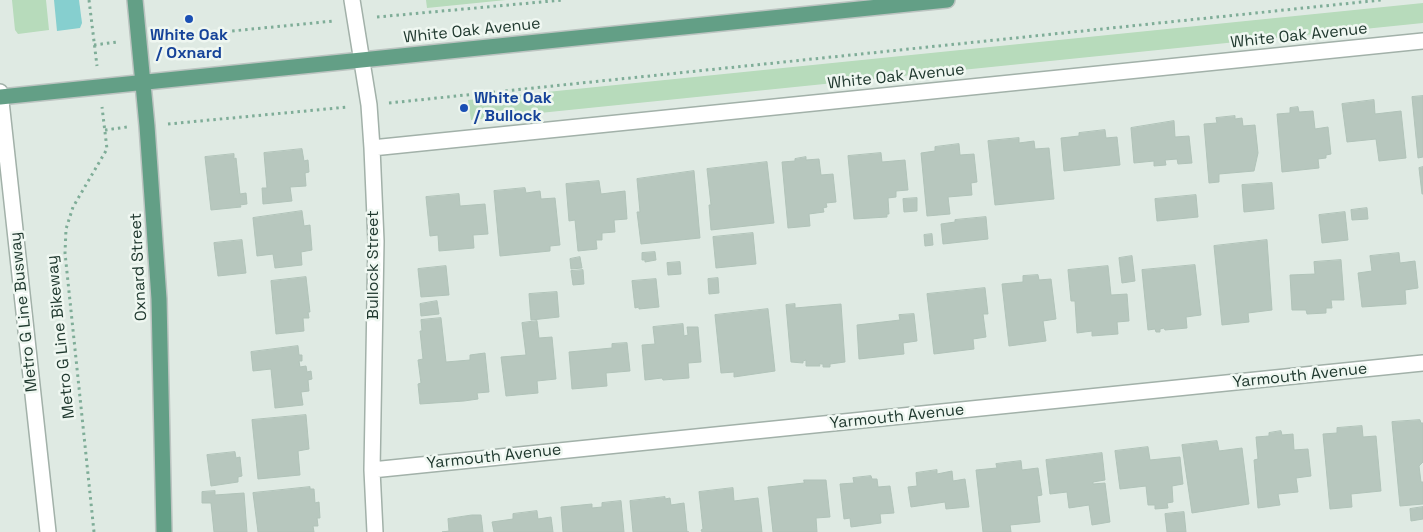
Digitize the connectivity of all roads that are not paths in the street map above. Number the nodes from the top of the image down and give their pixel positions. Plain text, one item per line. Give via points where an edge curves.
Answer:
1 (135, 0) edge
2 (352, 0) edge
3 (947, 0) edge
4 (1423, 42) edge
5 (362, 60) junction
6 (143, 82) junction
7 (0, 92) edge
8 (0, 97) edge
9 (372, 148) junction
10 (1423, 364) edge
11 (372, 470) junction
12 (48, 532) edge
13 (164, 532) edge
14 (375, 532) edge

1 - 6 main road, Oxnard Street
2 - 5 street, Bullock Street
3 - 5 main road, White Oak Avenue
4 - 9 street, White Oak Avenue
5 - 6 main road, White Oak Avenue
5 - 9 street, Bullock Street
6 - 8 main road, White Oak Avenue
6 - 13 main road, Oxnard Street via 159,299
7 - 8 street, Metro G Line Busway
8 - 12 street, Metro G Line Busway
9 - 11 street, Bullock Street via 376,242
10 - 11 street, Yarmouth Avenue
11 - 14 street, Bullock Street

